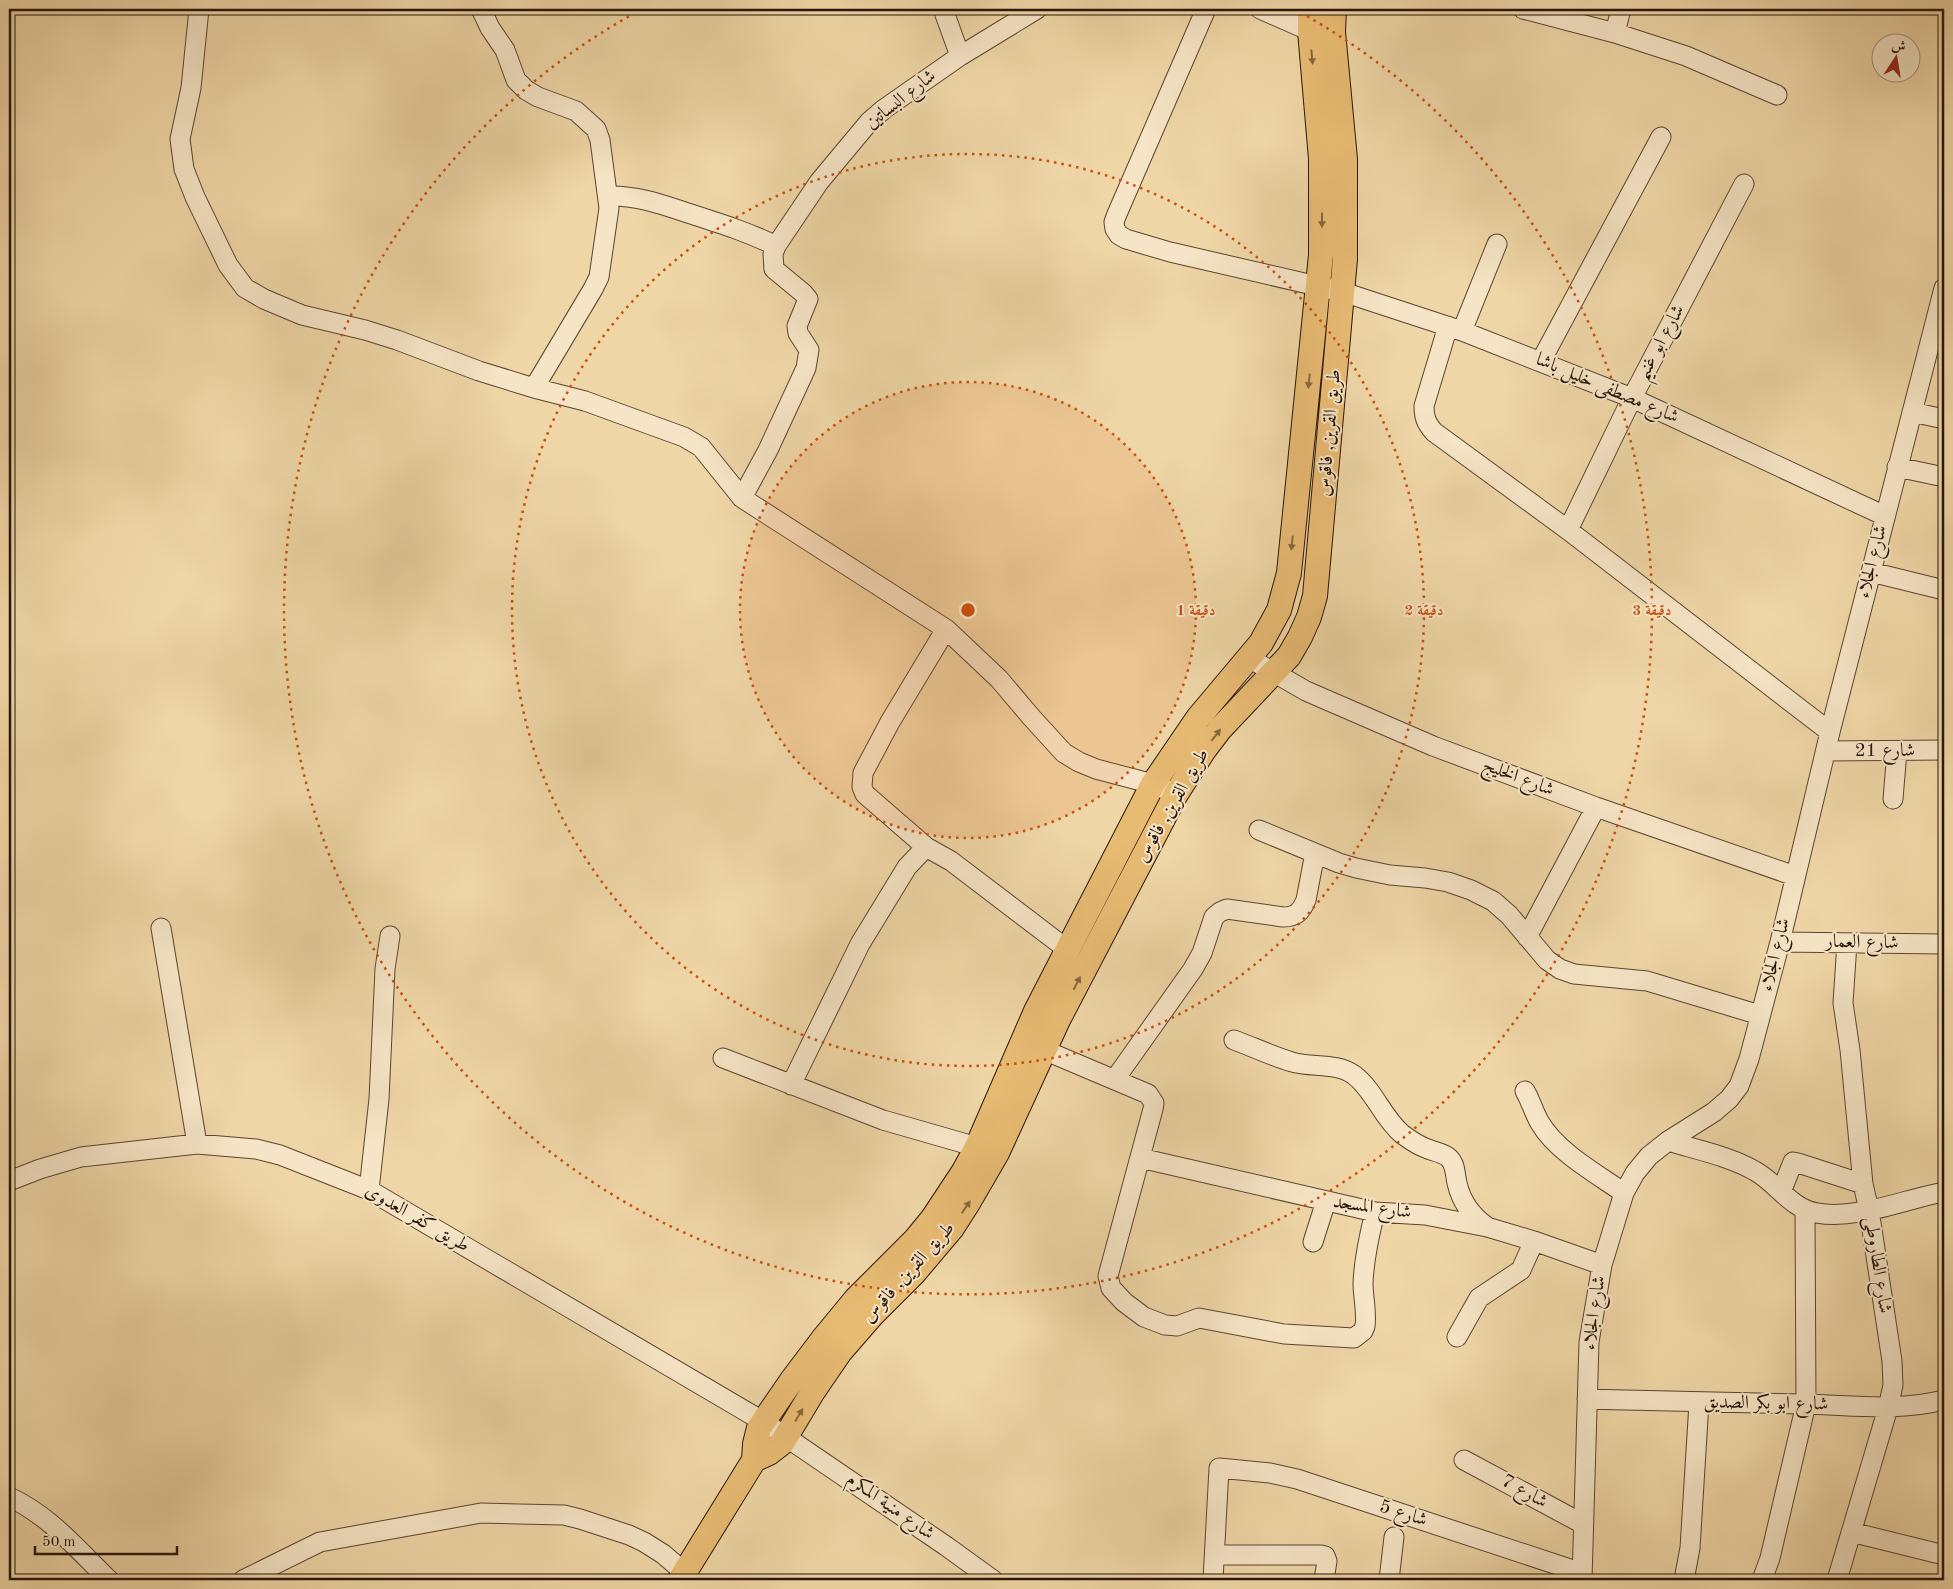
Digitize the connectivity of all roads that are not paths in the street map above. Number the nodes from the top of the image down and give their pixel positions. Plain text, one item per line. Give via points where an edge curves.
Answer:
1 (199, 9) edge
2 (480, 9) edge
3 (943, 9) edge
4 (1036, 9) edge
5 (1206, 9) edge
6 (1260, 9) edge
7 (1334, 9) edge
8 (1523, 9) edge
9 (1621, 9) edge
10 (1310, 20) edge
11 (1615, 33) junction
12 (960, 56) junction
13 (1777, 95) dead end
14 (1660, 137) dead end
15 (1744, 184) dead end
16 (608, 196) junction
17 (1497, 244) dead end
18 (776, 246) junction
19 (1319, 286) junction
20 (1944, 288) edge
21 (1343, 292) junction
22 (1455, 328) junction
23 (1541, 361) junction
24 (534, 388) junction
25 (1632, 398) junction
26 (1912, 412) junction
27 (1944, 419) edge
28 (1898, 467) junction
29 (1944, 477) edge
30 (742, 498) junction
31 (1885, 516) junction
32 (1568, 530) junction
33 (1871, 572) junction
34 (1944, 590) edge
35 (946, 629) junction
36 (1249, 658) junction
37 (1275, 672) junction
38 (1830, 732) junction
39 (1897, 750) junction
40 (1944, 750) edge
41 (1826, 751) junction
42 (1153, 784) junction
43 (1176, 794) junction
44 (1893, 799) dead end
45 (1596, 807) junction
46 (1259, 830) dead end
47 (926, 847) junction
48 (1315, 853) junction
49 (1795, 876) junction
50 (1098, 893) junction
51 (1118, 904) junction
52 (161, 928) dead end
53 (390, 936) dead end
54 (1527, 937) junction
55 (1780, 942) junction
56 (1847, 943) junction
57 (1944, 944) edge
58 (1068, 950) junction
59 (1036, 1011) junction
60 (1760, 1015) junction
61 (1058, 1020) junction
62 (1234, 1040) dead end
63 (1044, 1050) junction
64 (723, 1058) dead end
65 (1115, 1079) junction
66 (791, 1086) junction
67 (1525, 1091) dead end
68 (1668, 1141) junction
69 (197, 1144) junction
70 (977, 1147) junction
71 (1140, 1158) junction
72 (9, 1181) edge
73 (1863, 1184) junction
74 (369, 1190) junction
75 (1781, 1192) junction
76 (1944, 1192) edge
77 (1624, 1193) junction
78 (1326, 1201) junction
79 (1805, 1210) junction
80 (1869, 1210) junction
81 (1375, 1212) junction
82 (1487, 1227) junction
83 (1534, 1241) junction
84 (1313, 1242) dead end
85 (1602, 1265) junction
86 (1457, 1337) dead end
87 (1587, 1399) junction
88 (1944, 1400) edge
89 (1699, 1403) junction
90 (1806, 1404) junction
91 (1888, 1408) junction
92 (764, 1422) junction
93 (787, 1436) junction
94 (754, 1460) junction
95 (1464, 1460) dead end
96 (9, 1497) edge
97 (1583, 1524) junction
98 (1851, 1532) junction
99 (1394, 1537) dead end
100 (1215, 1555) junction
101 (1944, 1555) edge
102 (682, 1576) edge
103 (1582, 1577) edge
104 (109, 1580) edge
105 (243, 1580) edge
106 (993, 1580) edge
107 (1213, 1580) edge
108 (1324, 1580) edge
109 (1389, 1580) edge
110 (1684, 1580) edge
111 (1762, 1580) edge
112 (1837, 1580) edge

1 - 24 street via 191,88 180,139 184,169 228,265 245,288 302,315 397,340
2 - 16 street via 505,50 516,80 526,90 576,111 596,129
3 - 12 street
4 - 12 street, شارع البساتين
5 - 19 street, شارع مصطفى خليل باشا via 1117,214 1115,229 1126,239 1170,252
6 - 10 street
7 - 21 main road, طريق القرين, فاقوس via 1333,32 1345,159
8 - 11 street
9 - 11 street
10 -> 19 main road, طريق القرين, فاقوس via 1322,191
11 - 13 street via 1686,56
12 - 18 street, شارع البساتين via 869,122 819,182
14 - 23 street
15 - 25 street, شارع ابو غنيم
16 - 18 street via 661,204 749,233
16 - 24 street via 599,277
17 - 22 street
18 - 30 street via 774,269 808,299 797,326 809,350 809,357 794,397
19 - 21 street, شارع مصطفى خليل باشا
19 -> 36 main road, طريق القرين, فاقوس via 1286,592 1261,643
20 - 26 street, شارع الجلاء
21 - 22 street, شارع مصطفى خليل باشا
21 - 37 main road, طريق القرين, فاقوس via 1315,596 1300,637
22 - 23 street, شارع مصطفى خليل باشا
22 - 32 street via 1424,406 1427,424
23 - 25 street, شارع مصطفى خليل باشا
24 - 30 street via 585,401 684,437 707,453
25 - 31 street, شارع مصطفى خليل باشا
25 - 32 street, شارع ابو غنيم
26 - 27 street
26 - 28 street, شارع الجلاء
28 - 29 street
28 - 31 street, شارع الجلاء
30 - 35 street
31 - 33 street, شارع الجلاء
32 - 38 street
33 - 34 street
33 - 38 street, شارع الجلاء
35 - 42 street via 999,679 1064,753 1096,769
35 - 47 street via 890,722 862,780 865,794
36 - 37 street, شارع الخليج
36 - 42 main road, طريق القرين, فاقوس via 1198,718
43 -> 37 main road, طريق القرين, فاقوس via 1220,729
37 - 45 street, شارع الخليج via 1306,691 1433,746
38 - 41 street, شارع الجلاء
39 - 40 street, شارع 21
39 - 41 street, شارع 21
39 - 44 street
41 - 49 street, شارع الجلاء
42 - 43 street
42 - 50 main road, طريق القرين, فاقوس
43 - 51 main road, طريق القرين, فاقوس
45 - 49 street, شارع الخليج
45 - 54 street
46 - 48 street
47 - 58 street via 951,861
47 - 66 street via 907,867 860,944
48 - 54 street via 1373,872 1448,882 1471,890 1493,900
48 - 65 street via 1306,900 1297,914 1283,917 1227,909 1214,917 1193,969
49 - 55 street, شارع الجلاء
50 - 51 main road
50 - 58 main road, طريق القرين, فاقوس
61 -> 51 main road, طريق القرين, فاقوس
52 - 69 street
53 - 74 street
54 - 60 street via 1547,960 1574,974 1647,981
55 - 56 street, شارع العمار
55 - 60 street, شارع الجلاء
56 - 57 street, شارع العمار
56 - 73 street, شارع الطاروطى via 1843,1003
58 - 59 main road, طريق القرين, فاقوس
59 - 61 main road
59 - 70 main road, طريق القرين, فاقوس
60 - 68 street, شارع الجلاء via 1739,1086 1714,1112
61 - 63 main road, طريق القرين, فاقوس
62 - 82 street via 1291,1062 1330,1066 1352,1074 1404,1135 1448,1157 1465,1204
63 - 65 street
93 -> 63 main road, طريق القرين, فاقوس via 840,1352 952,1228 997,1152
64 - 66 street
65 - 71 street via 1148,1094 1154,1104
66 - 70 street via 883,1120
67 - 77 street via 1545,1131 1581,1163
68 - 75 street via 1756,1171
68 - 77 street, شارع الجلاء via 1649,1156
69 - 72 street, طريق كفر العدوى via 81,1157
69 - 74 street, طريق كفر العدوى via 280,1155
70 - 92 main road, طريق القرين, فاقوس via 933,1218 839,1319
71 - 78 street, شارع المسجد
71 - 81 street via 1108,1276 1111,1288 1124,1302 1165,1325 1177,1326 1199,1318 1284,1334 1354,1338 1365,1326 1364,1266
73 - 75 street via 1793,1162
73 - 80 street, شارع الطاروطى
74 - 92 street, طريق كفر العدوى
75 - 79 street
76 - 80 street
77 - 85 street, شارع الجلاء
78 - 81 street, شارع المسجد
78 - 84 street
79 - 80 street via 1828,1214
79 - 90 street
80 - 91 street, شارع الطاروطى via 1892,1361 1893,1385
81 - 82 street, شارع المسجد via 1425,1215
82 - 83 street, شارع المسجد
83 - 85 street, شارع المسجد
83 - 86 street via 1521,1270 1479,1298
85 - 87 street, شارع الجلاء via 1589,1342
87 - 89 street, شارع ابو بكر الصديق
87 - 97 street, شارع الجلاء
88 - 91 street, شارع ابو بكر الصديق
89 - 90 street, شارع ابو بكر الصديق
89 - 110 street via 1690,1548
90 - 91 street, شارع ابو بكر الصديق
90 - 111 street
91 - 98 street, شارع الطاروطى
92 - 93 street, طريق كفر العدوى
92 - 94 main road, طريق القرين, فاقوس via 757,1436
93 - 94 main road, طريق القرين, فاقوس via 776,1448
93 - 106 street, شارع منية المكرم
94 - 102 main road, طريق القرين, فاقوس
95 - 97 street, شارع 7
96 - 104 street via 63,1534
97 - 103 street, شارع الجلاء
98 - 101 street
98 - 112 street, شارع الطاروطى
99 - 109 street
100 - 103 street, شارع 5 via 1220,1468 1297,1479
100 - 107 street
100 - 108 street via 1321,1555 1327,1561
102 - 105 street via 663,1554 636,1538 580,1519 564,1515 481,1513 320,1542

